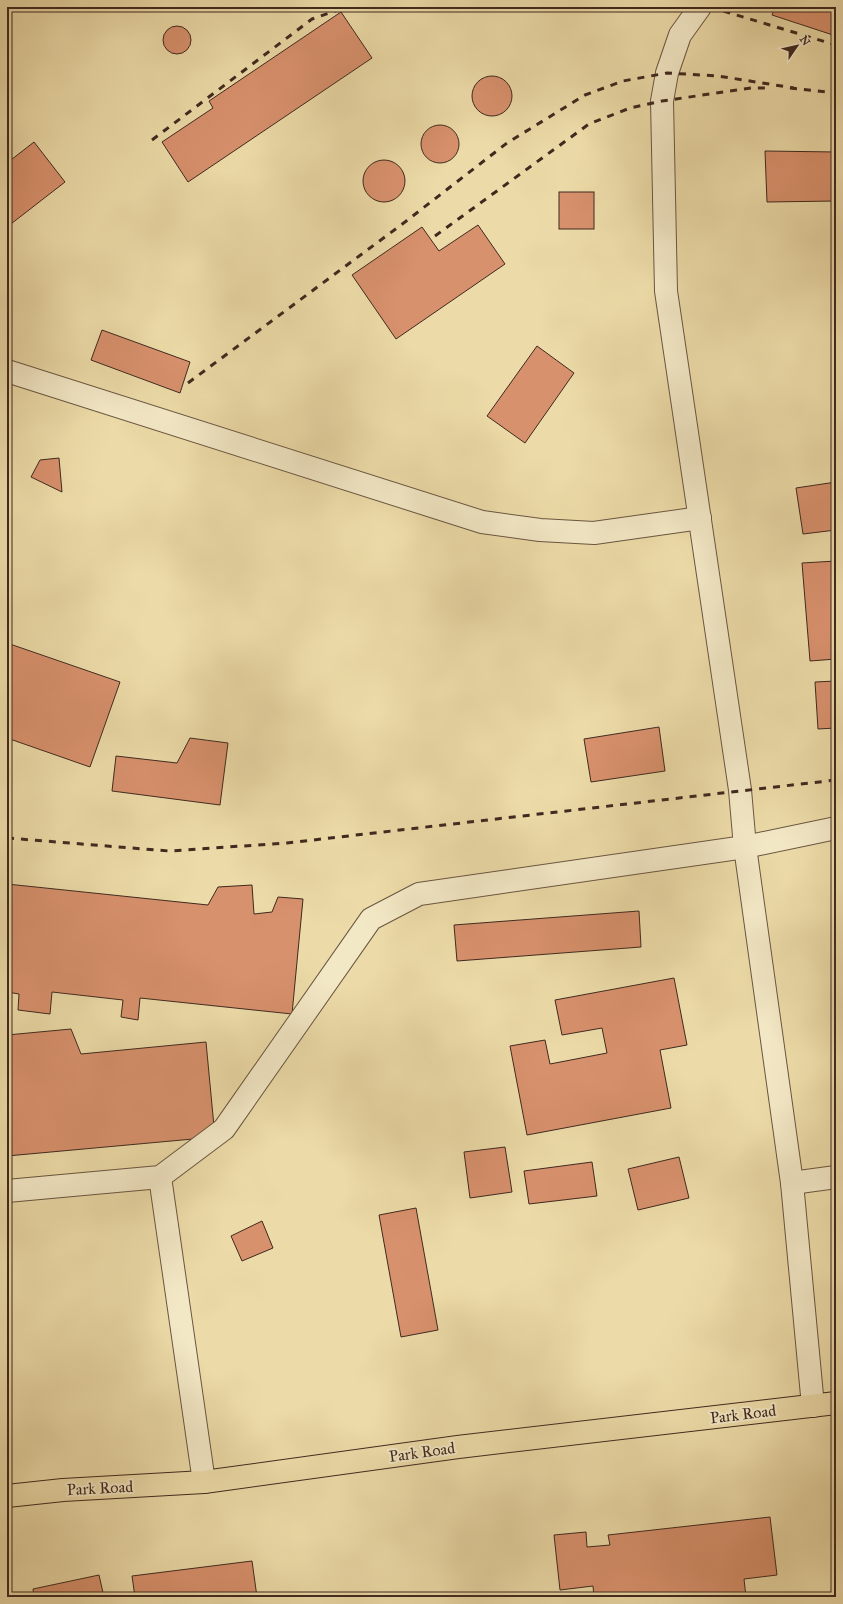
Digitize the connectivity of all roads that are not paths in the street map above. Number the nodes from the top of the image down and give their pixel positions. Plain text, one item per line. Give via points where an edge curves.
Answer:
1 (700, 7) edge
2 (7, 371) edge
3 (700, 518) junction
4 (836, 828) edge
5 (745, 847) junction
6 (160, 1177) junction
7 (836, 1177) edge
8 (792, 1183) junction
9 (7, 1191) edge
10 (836, 1403) edge
11 (813, 1406) junction
12 (204, 1482) junction
13 (7, 1496) edge

1 - 3 street via 680,35 667,73 662,101 666,291
2 - 3 street via 482,522 540,530 594,533
3 - 5 street via 740,790
4 - 5 street
5 - 6 street via 419,894 371,919 224,1130
5 - 8 street
6 - 9 street
6 - 12 street
7 - 8 street
8 - 11 street
10 - 11 highway, Park Road
11 - 12 highway, Park Road via 458,1447
12 - 13 highway, Park Road via 63,1490

